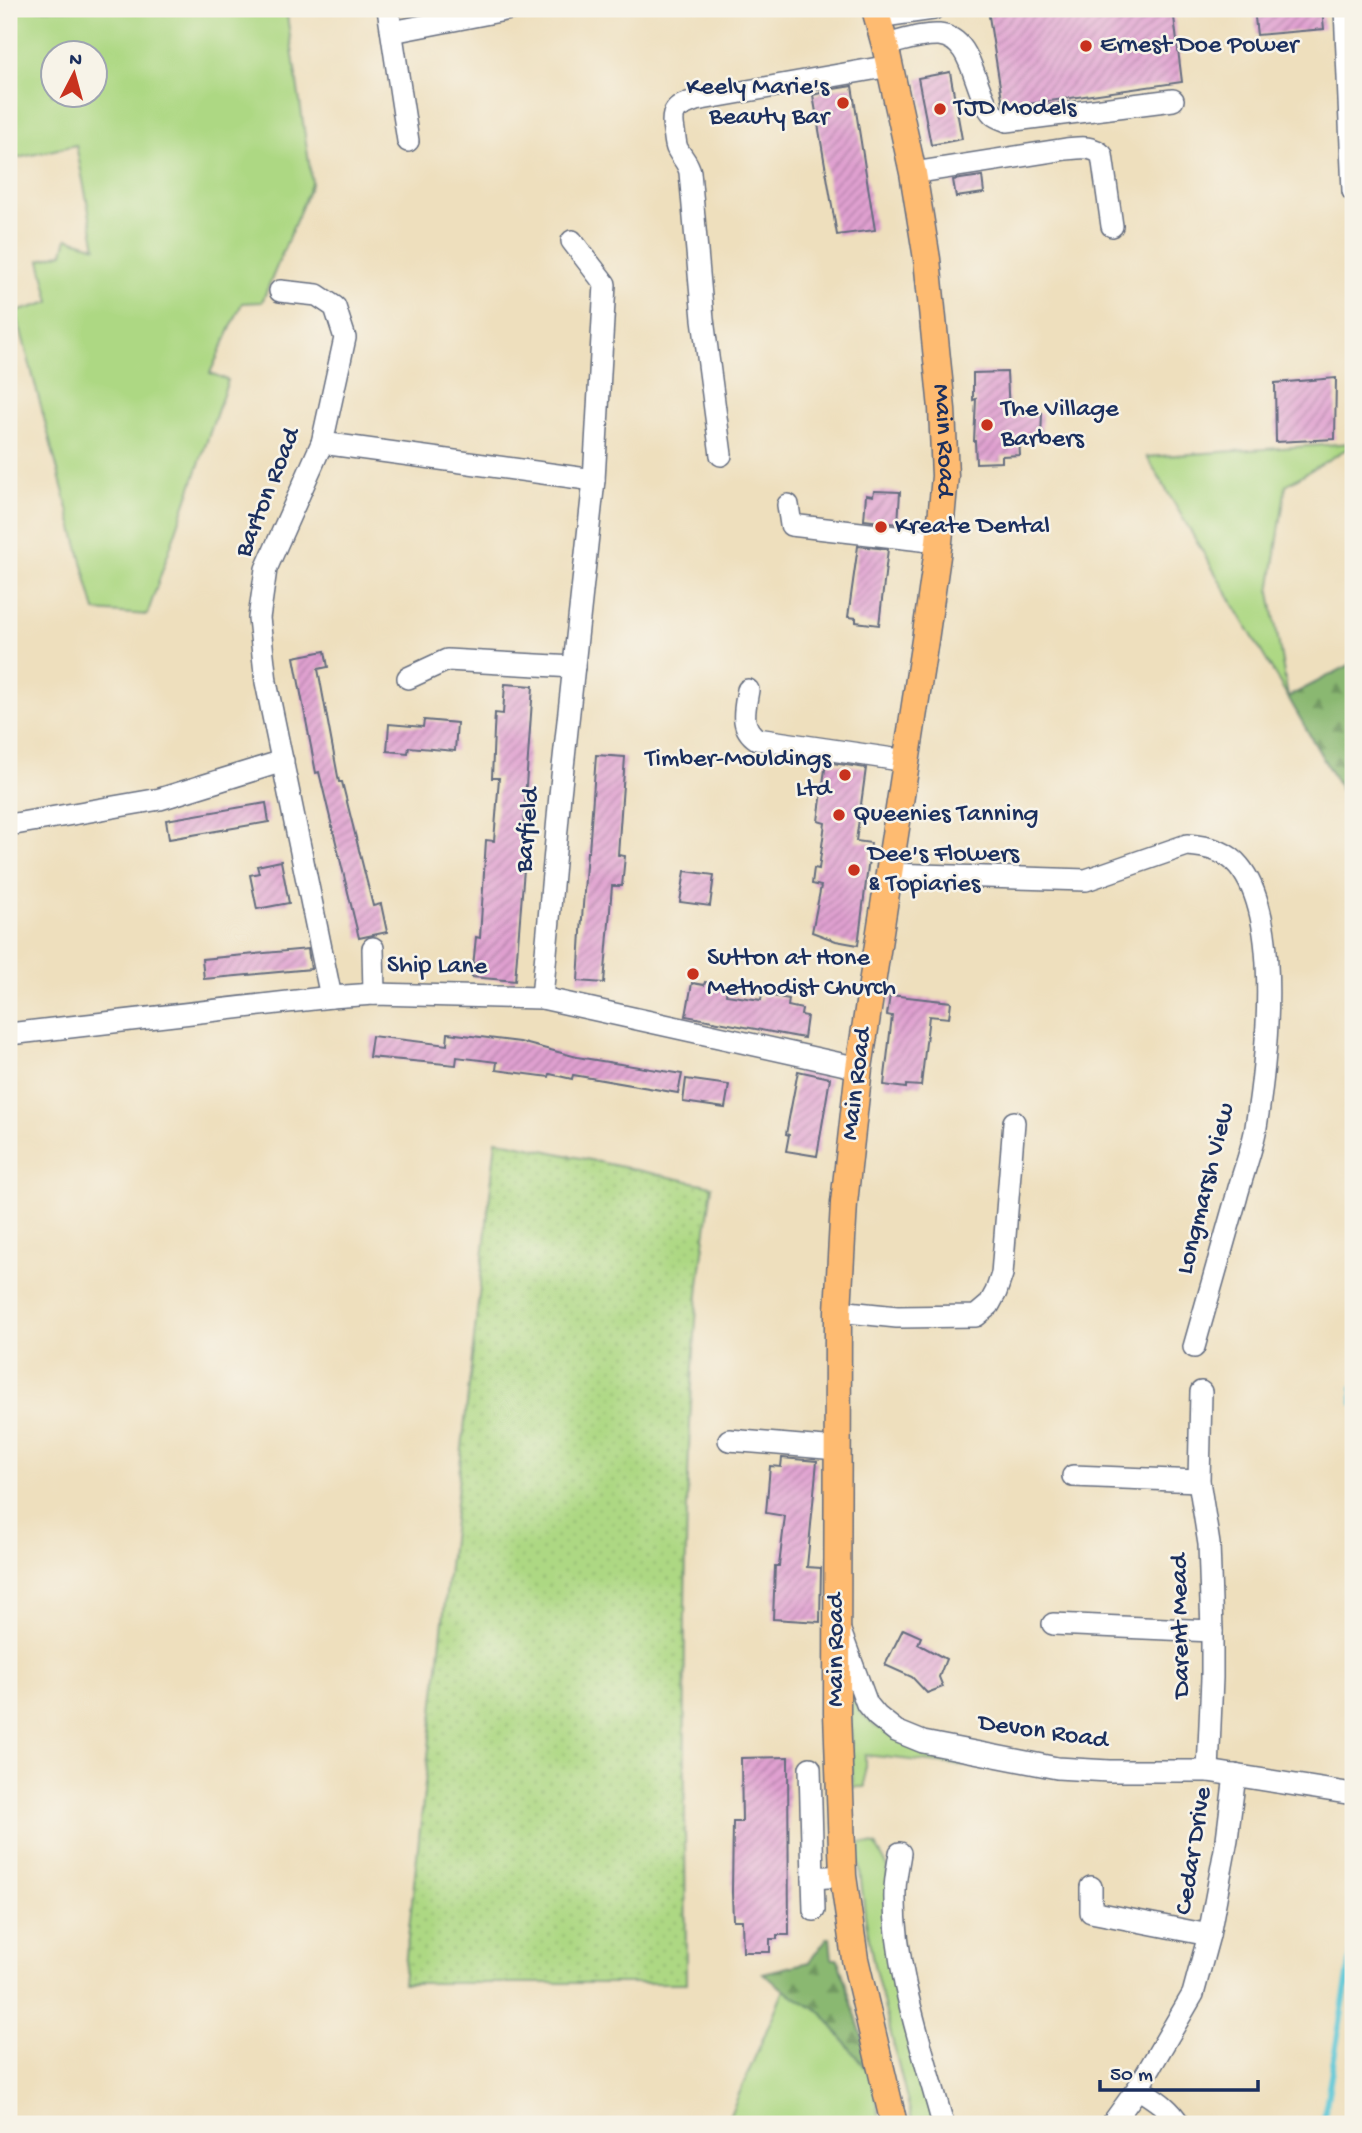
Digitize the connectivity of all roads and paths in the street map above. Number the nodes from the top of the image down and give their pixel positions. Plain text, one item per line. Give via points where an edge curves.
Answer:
1 (388, 9) edge
2 (510, 9) edge
3 (933, 9) edge
4 (1345, 9) edge
5 (876, 13) edge
6 (392, 32) junction
7 (888, 56) junction
8 (1173, 100) dead end
9 (408, 141) dead end
10 (913, 173) junction
11 (1353, 191) edge
12 (1112, 226) dead end
13 (572, 241) dead end
14 (280, 291) dead end
15 (322, 443) junction
16 (721, 454) dead end
17 (594, 480) junction
18 (788, 505) dead end
19 (939, 542) junction
20 (574, 667) junction
21 (408, 678) dead end
22 (748, 690) dead end
23 (282, 761) junction
24 (907, 761) junction
25 (9, 825) edge
26 (889, 874) junction
27 (373, 948) dead end
28 (374, 994) junction
29 (331, 997) junction
30 (542, 998) junction
31 (9, 1034) edge
32 (859, 1068) junction
33 (1014, 1122) dead end
34 (838, 1311) junction
35 (1194, 1347) dead end
36 (1201, 1392) dead end
37 (729, 1440) dead end
38 (837, 1449) junction
39 (1073, 1476) dead end
40 (1199, 1481) junction
41 (836, 1622) junction
42 (1053, 1624) dead end
43 (1212, 1630) junction
44 (810, 1768) dead end
45 (1208, 1771) junction
46 (1235, 1775) junction
47 (1353, 1794) edge
48 (900, 1853) dead end
49 (843, 1875) junction
50 (813, 1878) junction
51 (1091, 1887) dead end
52 (814, 1910) dead end
53 (1209, 1935) junction
54 (1138, 2088) junction
55 (894, 2124) edge
56 (943, 2124) edge
57 (1112, 2124) edge
58 (1179, 2124) edge

1 - 6 street
2 - 6 street
3 - 5 street
4 - 11 street
5 - 7 main road, Main Road
6 - 9 street
7 - 8 street via 926,35 949,37 971,63 994,116 1007,121
7 - 10 main road, Main Road
7 - 16 street via 696,100 673,113 678,149 690,172
10 - 12 street via 1089,148 1102,155
10 - 19 main road, Main Road via 942,409 945,476
13 - 17 street, Barfield via 605,284
14 - 15 street, Barton Road via 317,295 335,307 345,338
15 - 17 street
15 - 23 street, Barton Road via 266,569 259,618
17 - 20 street, Barfield
18 - 19 street via 791,525
19 - 24 main road, Main Road
20 - 21 street via 447,660
20 - 30 street, Barfield
22 - 24 street via 744,719 746,729 757,739
23 - 25 street via 160,799
23 - 29 street, Barton Road
24 - 26 main road, Main Road
26 - 32 main road, Main Road
26 - 35 street, Longmarsh View via 1086,880 1187,845 1204,845 1238,865 1256,898 1263,925 1268,1020 1255,1129
27 - 28 street
28 - 29 street, Ship Lane
28 - 30 street, Ship Lane
29 - 31 street, Ship Lane
30 - 32 street, Ship Lane
32 - 34 main road, Main Road
33 - 34 street via 1002,1273 989,1305 976,1316 897,1317
34 - 38 main road, Main Road
36 - 40 street, Darent Mead
37 - 38 street
38 - 41 main road, Main Road
39 - 40 street
40 - 43 street, Darent Mead via 1209,1544
41 - 45 street, Devon Road via 867,1704 896,1731 923,1742 1057,1768
41 - 49 main road, Main Road
42 - 43 street
43 - 45 street, Darent Mead
44 - 50 street
45 - 46 street, Devon Road
46 - 47 street, Devon Road
46 - 53 street, Cedar Drive
48 - 56 street via 895,1889 901,1960
49 - 50 street
49 - 55 main road, Main Road via 855,1959
50 - 52 street
51 - 53 street, Cedar Drive via 1091,1912
53 - 54 street, Cedar Drive via 1193,1994
54 - 57 street, Cedar Drive
54 - 58 street via 1161,2103

